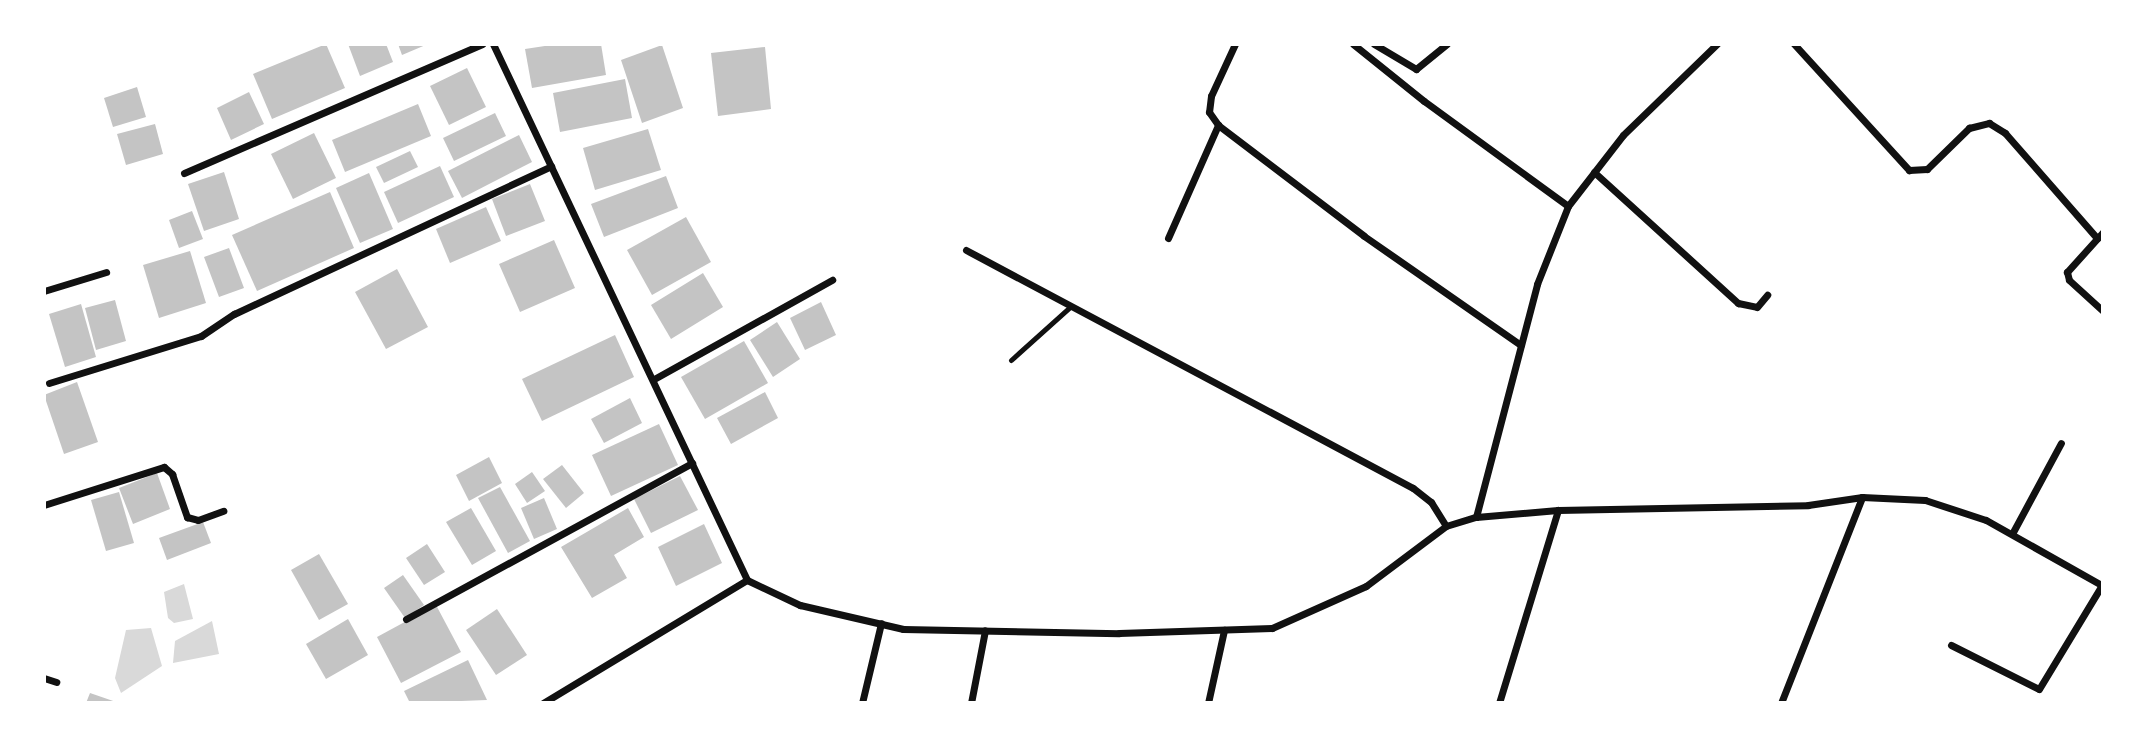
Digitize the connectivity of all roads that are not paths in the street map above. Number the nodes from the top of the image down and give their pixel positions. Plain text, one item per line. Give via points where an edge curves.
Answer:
1 (482, 44) edge
2 (494, 44) edge
3 (1235, 44) edge
4 (1353, 44) edge
5 (1374, 44) edge
6 (1447, 44) edge
7 (1717, 44) edge
8 (1794, 44) edge
9 (1218, 125) junction
10 (551, 166) junction
11 (1594, 172) junction
12 (184, 173) dead end
13 (1568, 206) junction
14 (2100, 235) edge
15 (1168, 238) dead end
16 (967, 250) dead end
17 (106, 272) dead end
18 (832, 280) dead end
19 (44, 291) edge
20 (1767, 295) dead end
21 (1071, 306) junction
22 (2103, 311) edge
23 (1521, 345) junction
24 (1011, 360) dead end
25 (654, 379) junction
26 (50, 383) dead end
27 (2061, 443) dead end
28 (692, 463) junction
29 (1862, 497) junction
30 (44, 505) edge
31 (1558, 510) junction
32 (223, 511) dead end
33 (1476, 517) junction
34 (1446, 526) junction
35 (2013, 532) junction
36 (747, 580) junction
37 (2103, 586) edge
38 (406, 619) dead end
39 (881, 623) junction
40 (985, 630) junction
41 (1224, 630) junction
42 (1951, 645) dead end
43 (44, 678) edge
44 (56, 682) dead end
45 (555, 696) junction
46 (543, 703) edge
47 (560, 703) edge
48 (862, 703) edge
49 (971, 703) edge
50 (1208, 703) edge
51 (1499, 703) edge
52 (1781, 703) edge

1 - 12 street
2 - 10 street
3 - 9 street via 1211,96 1209,112
4 - 13 street via 1424,102
5 - 6 street via 1416,69
7 - 11 street via 1623,135
8 - 14 street via 1909,170 1927,169 1969,128 1989,123 2005,134
9 - 15 street
9 - 23 street via 1364,236
10 - 25 street
10 - 26 street via 233,314 201,335
11 - 13 street
11 - 20 street via 1738,303 1757,307
13 - 23 street via 1536,284
14 - 22 street via 2067,272 2069,280
16 - 21 street
17 - 19 street
18 - 25 street
21 - 24 lane
21 - 34 street via 1413,488 1431,502
23 - 33 street
25 - 28 street
27 - 35 street
28 - 36 street
28 - 38 street
29 - 31 street via 1808,505
29 - 35 street via 1925,500
29 - 52 street
30 - 32 street via 164,467 172,474 187,517 198,520
31 - 33 street
31 - 51 street
33 - 34 street
34 - 41 street via 1367,586 1272,628
35 - 37 street
36 - 39 street via 800,605
36 - 45 street
37 - 42 street via 2039,689
39 - 40 street via 903,629
39 - 48 street
40 - 41 street
40 - 49 street
41 - 50 street
43 - 44 street
45 - 46 street
45 - 47 street

